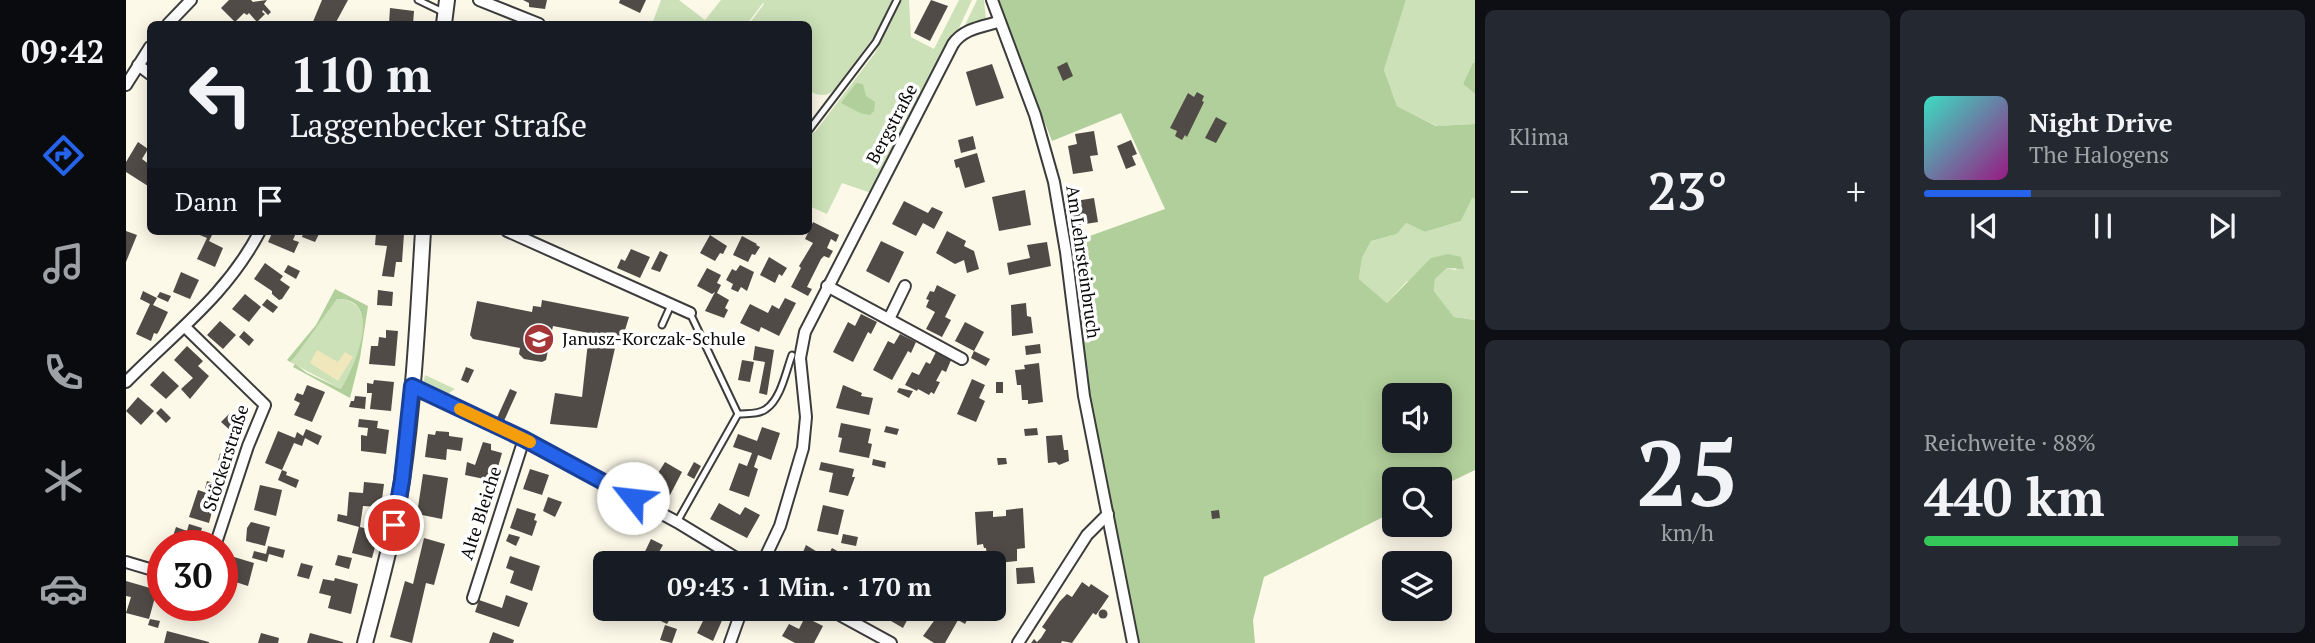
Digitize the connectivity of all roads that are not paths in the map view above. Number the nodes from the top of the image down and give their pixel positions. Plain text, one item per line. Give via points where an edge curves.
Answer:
1 (191, 0) edge
2 (418, 0) edge
3 (479, 0) edge
4 (897, 0) edge
5 (992, 0) edge
6 (445, 13) edge
7 (171, 21) edge
8 (531, 21) edge
9 (998, 22) junction
10 (147, 52) edge
11 (138, 65) junction
12 (147, 72) edge
13 (126, 85) edge
14 (812, 126) edge
15 (258, 235) edge
16 (423, 235) edge
17 (516, 235) edge
18 (827, 286) junction
19 (905, 286) dead end
20 (671, 304) junction
21 (690, 313) joint
22 (889, 319) junction
23 (662, 325) dead end
24 (186, 327) junction
25 (792, 355) dead end
26 (962, 359) dead end
27 (126, 382) edge
28 (412, 386) junction
29 (738, 414) junction
30 (524, 439) junction
31 (1108, 514) junction
32 (677, 522) junction
33 (220, 530) edge
34 (725, 551) edge
35 (768, 551) edge
36 (126, 562) edge
37 (147, 568) edge
38 (473, 598) dead end
39 (738, 621) edge
40 (850, 621) edge
41 (365, 643) edge
42 (730, 643) edge
43 (891, 643) edge
44 (1017, 643) edge
45 (1132, 643) edge

1 - 7 street
2 - 6 lane
3 - 8 street
4 - 14 lane via 876,42
5 - 9 street
9 - 18 street, Bergstraße via 966,31 953,44
9 - 31 street, Am Lehrsteinbruch via 1035,115 1054,182 1084,396
10 - 11 street
11 - 12 street
11 - 13 street
15 - 24 street via 238,268
16 - 28 street
17 - 20 street
18 - 22 street
18 - 35 street, Bergstraße via 805,332 800,358 806,417 802,454
19 - 22 street
20 - 21 street
20 - 23 lane
21 - 29 lane
22 - 26 street
24 - 27 street
24 - 33 street, Stöckerstraße via 265,405
25 - 29 lane via 776,398 766,409
28 - 30 street
28 - 41 street via 394,525
29 - 32 lane
30 - 32 street
30 - 38 street, Alte Bleiche
31 - 44 street via 1087,536
31 - 45 street, Am Lehrsteinbruch
32 - 34 street
36 - 37 street
39 - 42 street
40 - 43 street

